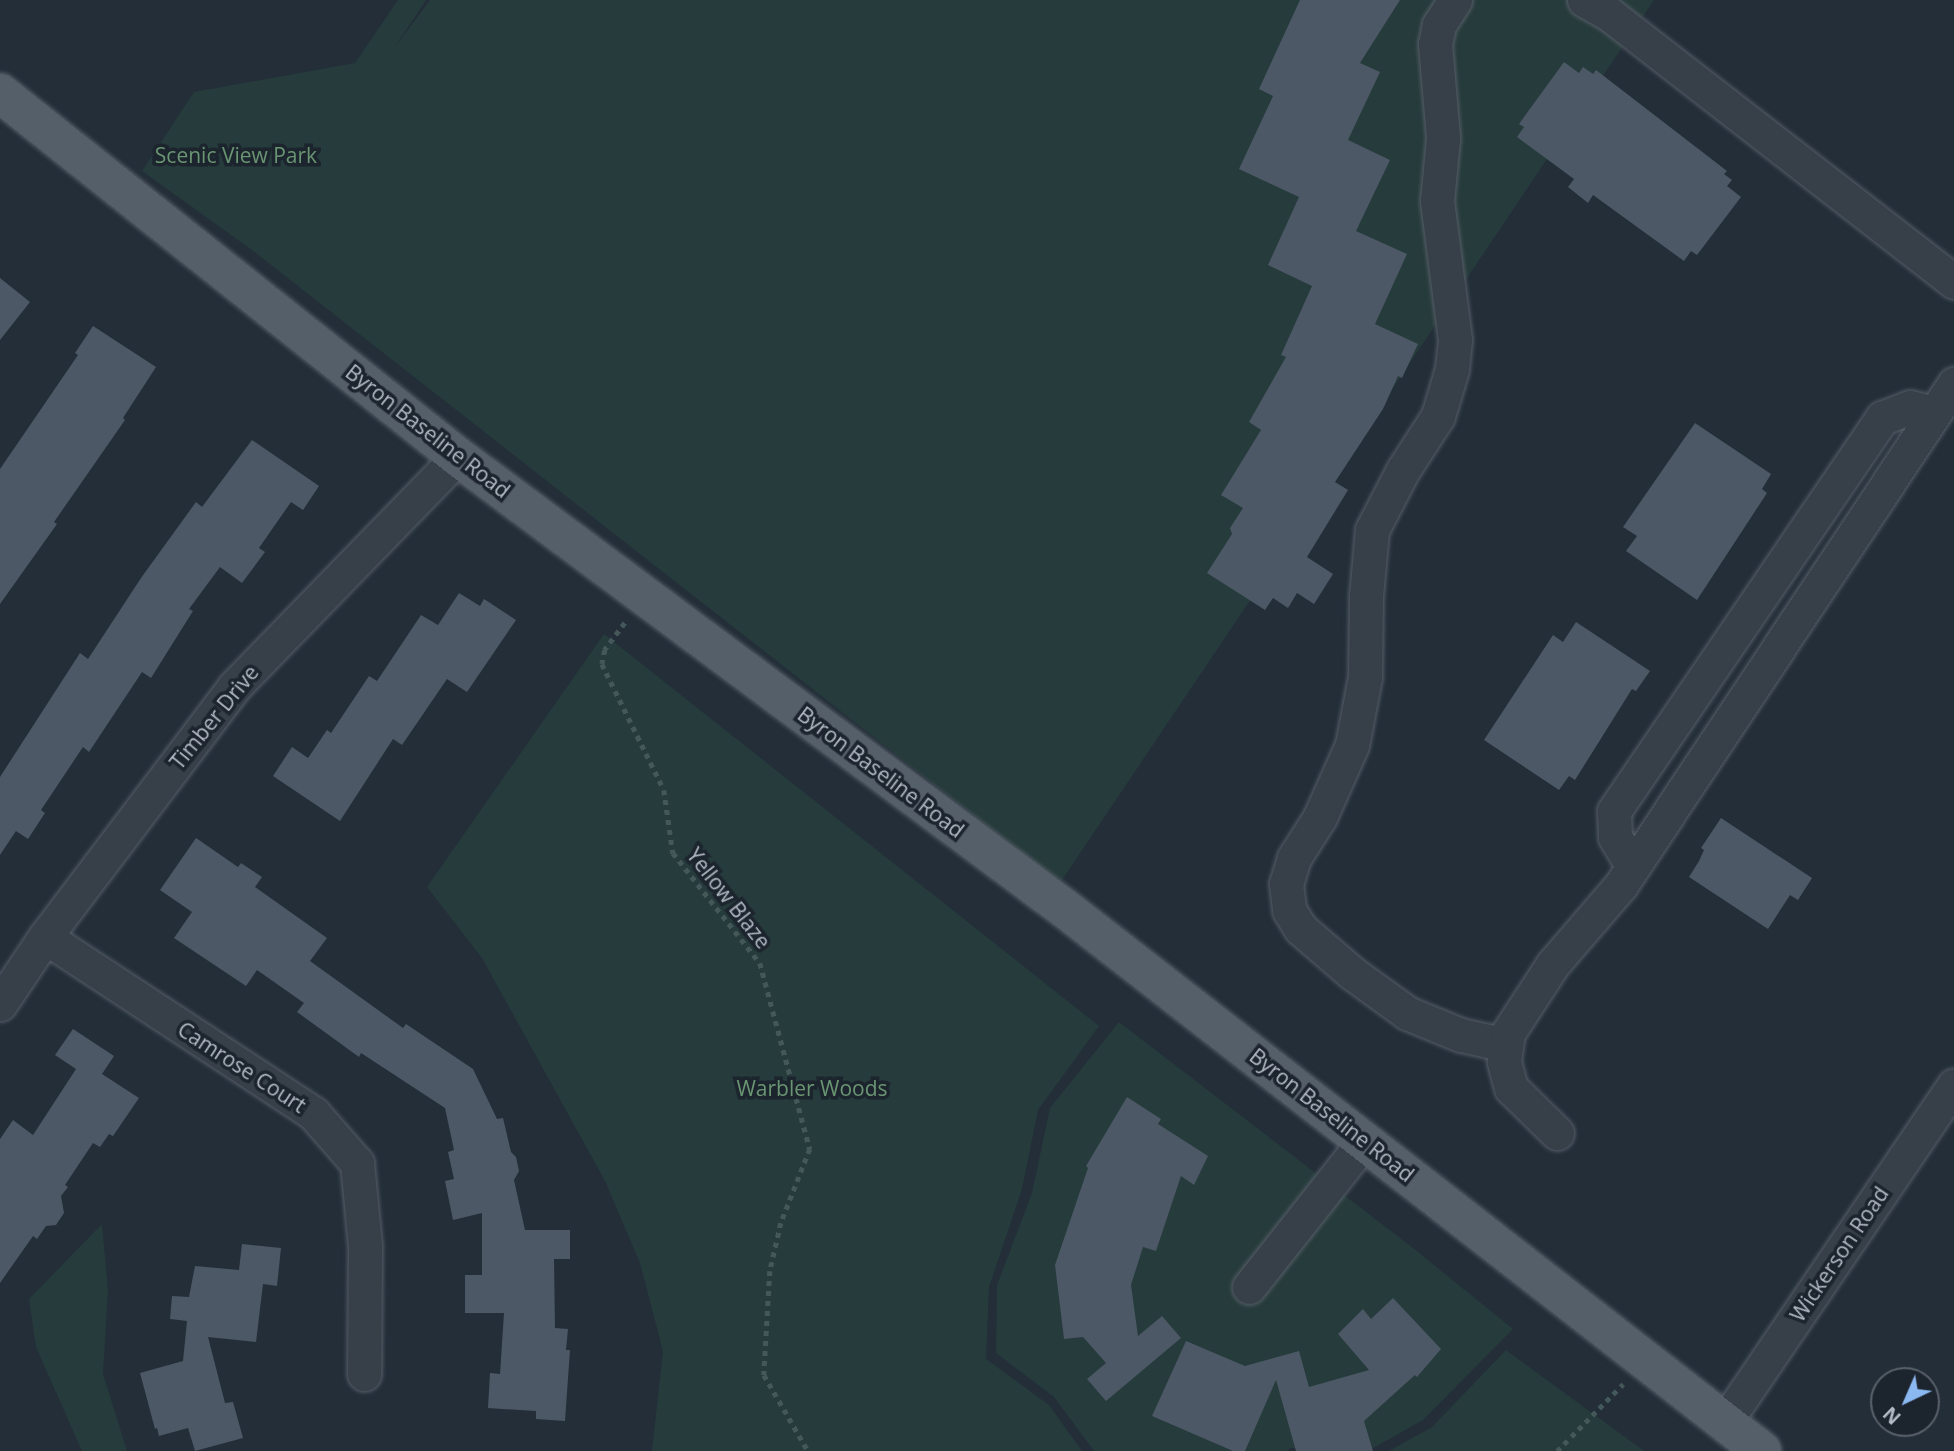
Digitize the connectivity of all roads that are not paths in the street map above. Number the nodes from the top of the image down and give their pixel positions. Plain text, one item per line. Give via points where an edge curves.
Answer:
1 (1455, 0) edge
2 (1584, 0) edge
3 (0, 93) edge
4 (1954, 282) edge
5 (1954, 384) edge
6 (1934, 413) junction
7 (458, 457) junction
8 (1633, 867) junction
9 (45, 937) junction
10 (0, 1004) edge
11 (1506, 1045) junction
12 (1954, 1085) edge
13 (1557, 1133) dead end
14 (1365, 1140) junction
15 (1249, 1287) dead end
16 (364, 1374) dead end
17 (1725, 1422) junction
18 (1762, 1451) edge

1 - 11 street via 1439,25 1435,44 1443,138 1437,201 1455,340 1452,369 1438,416 1403,470 1373,530 1365,677 1352,745 1320,817 1294,858 1286,884 1289,910 1301,929 1352,973 1407,1013 1461,1035
2 - 4 street via 1609,14
3 - 7 main road, Byron Baseline Road
5 - 6 street
6 - 8 street
6 - 8 street via 1910,407 1882,418 1614,811 1615,837
7 - 9 street, Timber Drive via 234,687
7 - 14 main road, Byron Baseline Road via 1068,911
8 - 11 street via 1553,964 1508,1034
9 - 10 street, Timber Drive
9 - 16 street, Camrose Court via 313,1113 357,1163 365,1246
11 - 13 street via 1504,1061 1511,1088
12 - 17 street, Wickerson Road
14 - 15 street
14 - 17 main road, Byron Baseline Road
17 - 18 main road, Byron Baseline Road

